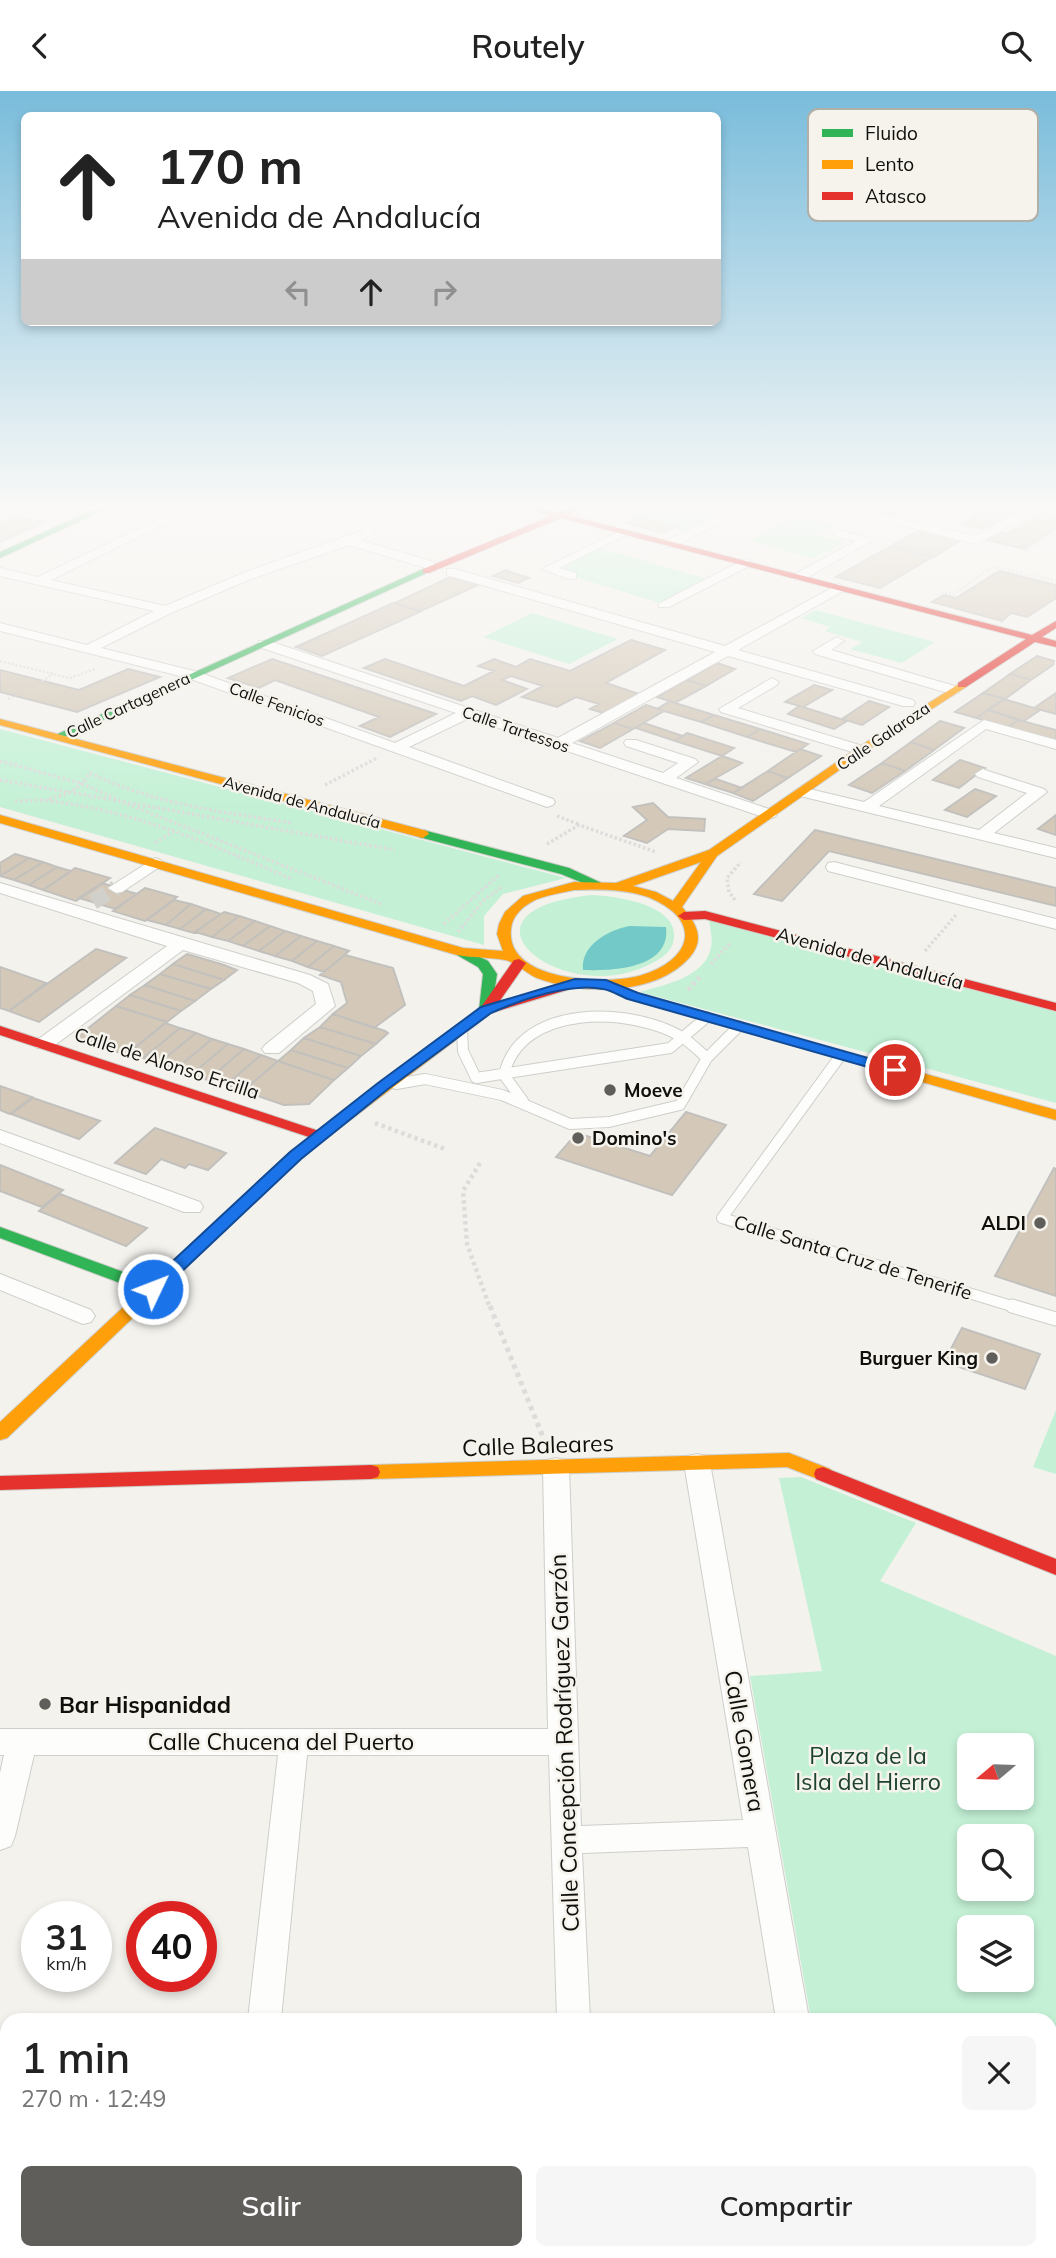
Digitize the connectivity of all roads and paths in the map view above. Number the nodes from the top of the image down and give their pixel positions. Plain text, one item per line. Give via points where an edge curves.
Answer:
1 (149, 606) edge
2 (175, 606) edge
3 (351, 606) edge
4 (571, 606) edge
5 (807, 606) edge
6 (909, 606) edge
7 (166, 610) junction
8 (1056, 624) edge
9 (0, 628) edge
10 (1035, 639) junction
11 (837, 641) dead end
12 (264, 644) junction
13 (1056, 644) edge
14 (91, 648) junction
15 (727, 651) junction
16 (0, 661) edge
17 (104, 666) dead end
18 (54, 674) junction
19 (193, 675) junction
20 (42, 681) dead end
21 (772, 682) dead end
22 (953, 690) junction
23 (15, 696) dead end
24 (9, 699) dead end
25 (908, 703) dead end
26 (468, 713) junction
27 (0, 722) edge
28 (57, 737) junction
29 (631, 743) dead end
30 (559, 744) junction
31 (1056, 745) edge
32 (393, 750) junction
33 (861, 750) junction
34 (0, 761) edge
35 (88, 768) dead end
36 (983, 774) dead end
37 (664, 779) junction
38 (0, 780) edge
39 (83, 783) junction
40 (325, 785) dead end
41 (801, 792) junction
42 (67, 793) junction
43 (41, 800) junction
44 (6, 801) dead end
45 (547, 802) dead end
46 (127, 804) junction
47 (866, 808) junction
48 (768, 814) junction
49 (0, 819) edge
50 (982, 835) junction
51 (547, 844) dead end
52 (398, 851) dead end
53 (713, 853) junction
54 (1056, 853) edge
55 (660, 854) dead end
56 (155, 863) junction
57 (834, 867) dead end
58 (493, 868) dead end
59 (513, 880) dead end
60 (300, 883) dead end
61 (610, 886) junction
62 (0, 888) edge
63 (116, 888) tunnel mouth
64 (968, 901) junction
65 (393, 909) dead end
66 (679, 912) junction
67 (1056, 924) edge
68 (180, 944) junction
69 (462, 952) junction
70 (923, 954) dead end
71 (515, 960) junction
72 (575, 983) junction
73 (606, 985) junction
74 (1056, 1007) edge
75 (486, 1010) junction
76 (707, 1017) junction
77 (739, 1026) junction
78 (462, 1027) junction
79 (0, 1030) edge
80 (682, 1037) junction
81 (44, 1044) junction
82 (272, 1049) dead end
83 (841, 1055) junction
84 (707, 1058) junction
85 (504, 1075) junction
86 (383, 1086) junction
87 (524, 1103) junction
88 (348, 1113) junction
89 (1056, 1115) edge
90 (0, 1136) edge
91 (320, 1136) junction
92 (445, 1149) dead end
93 (480, 1163) dead end
94 (192, 1207) dead end
95 (0, 1233) edge
96 (0, 1281) edge
97 (153, 1289) junction
98 (83, 1316) dead end
99 (1056, 1319) edge
100 (0, 1433) edge
101 (551, 1455) junction
102 (697, 1463) junction
103 (0, 1483) edge
104 (1056, 1567) edge
105 (294, 1741) junction
106 (11, 1742) edge
107 (561, 1742) junction
108 (761, 1833) junction
109 (0, 1836) edge
110 (567, 1840) junction
111 (266, 2013) edge
112 (573, 2013) edge
113 (792, 2013) edge

1 - 7 street
2 - 7 street
3 - 12 street, Calle Cartagenera
4 - 15 street
5 - 15 street
6 - 10 street
7 - 14 street
8 - 10 street, Calle Galaroza
9 - 14 street, Calle Fenicios
10 - 13 street
10 - 22 street, Calle Galaroza
11 - 22 street via 820,651
12 - 19 street, Calle Cartagenera
12 - 26 street, Calle Tartessos
14 - 19 street, Calle Fenicios
15 - 25 street
15 - 30 street
16 - 18 path
17 - 18 path via 70,678
18 - 20 path
19 - 28 street, Calle Cartagenera
19 - 32 street, Calle Fenicios
21 - 33 street via 726,709
22 - 33 street, Calle Galaroza
23 - 24 path
26 - 30 street, Calle Tartessos
26 - 32 street
27 - 28 street, Avenida de Andalucía
28 - 61 street, Avenida de Andalucía
29 - 37 street via 690,762
30 - 37 street, Calle Tartessos
31 - 47 street via 984,724
32 - 40 path
32 - 45 street, Calle Fenicios
33 - 41 street, Calle Galaroza
34 - 39 path
35 - 39 path
36 - 50 street via 1039,792
37 - 48 street, Calle Tartessos
38 - 42 path
39 - 42 path
39 - 46 path
41 - 47 street
41 - 48 street, Calle Galaroza
42 - 43 path
42 - 46 path
43 - 44 path
43 - 60 path via 84,803 190,836
46 - 52 path
46 - 65 path
47 - 50 street
48 - 53 street, Calle Galaroza
49 - 56 street
50 - 54 street
51 - 55 path via 579,825
53 - 61 street, Calle Galaroza
53 - 66 street, Calle Galaroza
56 - 63 street
56 - 69 street
57 - 64 street
58 - 59 path via 504,871 440,928 458,932 485,899
61 - 66 street, Avenida de Andalucía via 650,895
61 - 71 street via 548,891 509,912 501,926 501,941
62 - 68 street via 85,907
64 - 67 street
64 - 70 path
66 - 73 street via 692,931 691,946 680,960 636,981
66 - 74 street, Avenida de Andalucía
68 - 81 street
68 - 82 street via 322,988 326,1006
69 - 71 street
69 - 75 street via 483,964 490,974
71 - 72 street via 544,976
71 - 75 street
72 - 73 street
72 - 75 street
73 - 76 street
75 - 78 street
76 - 77 street
76 - 80 lane
77 - 83 street
77 - 84 lane
78 - 85 lane via 463,1051 476,1078
78 - 86 street
79 - 81 street, Calle de Alonso Ercilla
80 - 84 lane
80 - 85 lane via 670,1048
80 - 85 lane via 612,1017 565,1021 534,1031 520,1043 509,1054
81 - 91 street, Calle de Alonso Ercilla
83 - 89 street
83 - 99 lane, Calle Santa Cruz de Tenerife via 722,1218
84 - 87 lane via 680,1105 649,1114 570,1124
85 - 87 lane
86 - 87 lane via 425,1079
86 - 88 street
88 - 91 street
88 - 92 path
90 - 94 street
91 - 97 street
93 - 101 path via 463,1191 467,1244
95 - 97 street
96 - 98 street
97 - 100 street
101 - 102 street, Calle Baleares
101 - 103 street, Calle Baleares
101 - 107 street, Calle Concepción Rodríguez Garzón
102 - 104 street, Calle Baleares via 789,1460
102 - 108 street, Calle Gomera
105 - 106 street, Calle Chucena del Puerto
105 - 107 street, Calle Chucena del Puerto
105 - 111 street
106 - 109 street
107 - 110 street, Calle Concepción Rodríguez Garzón
108 - 110 street
108 - 113 street, Calle Gomera
110 - 112 street, Calle Concepción Rodríguez Garzón

